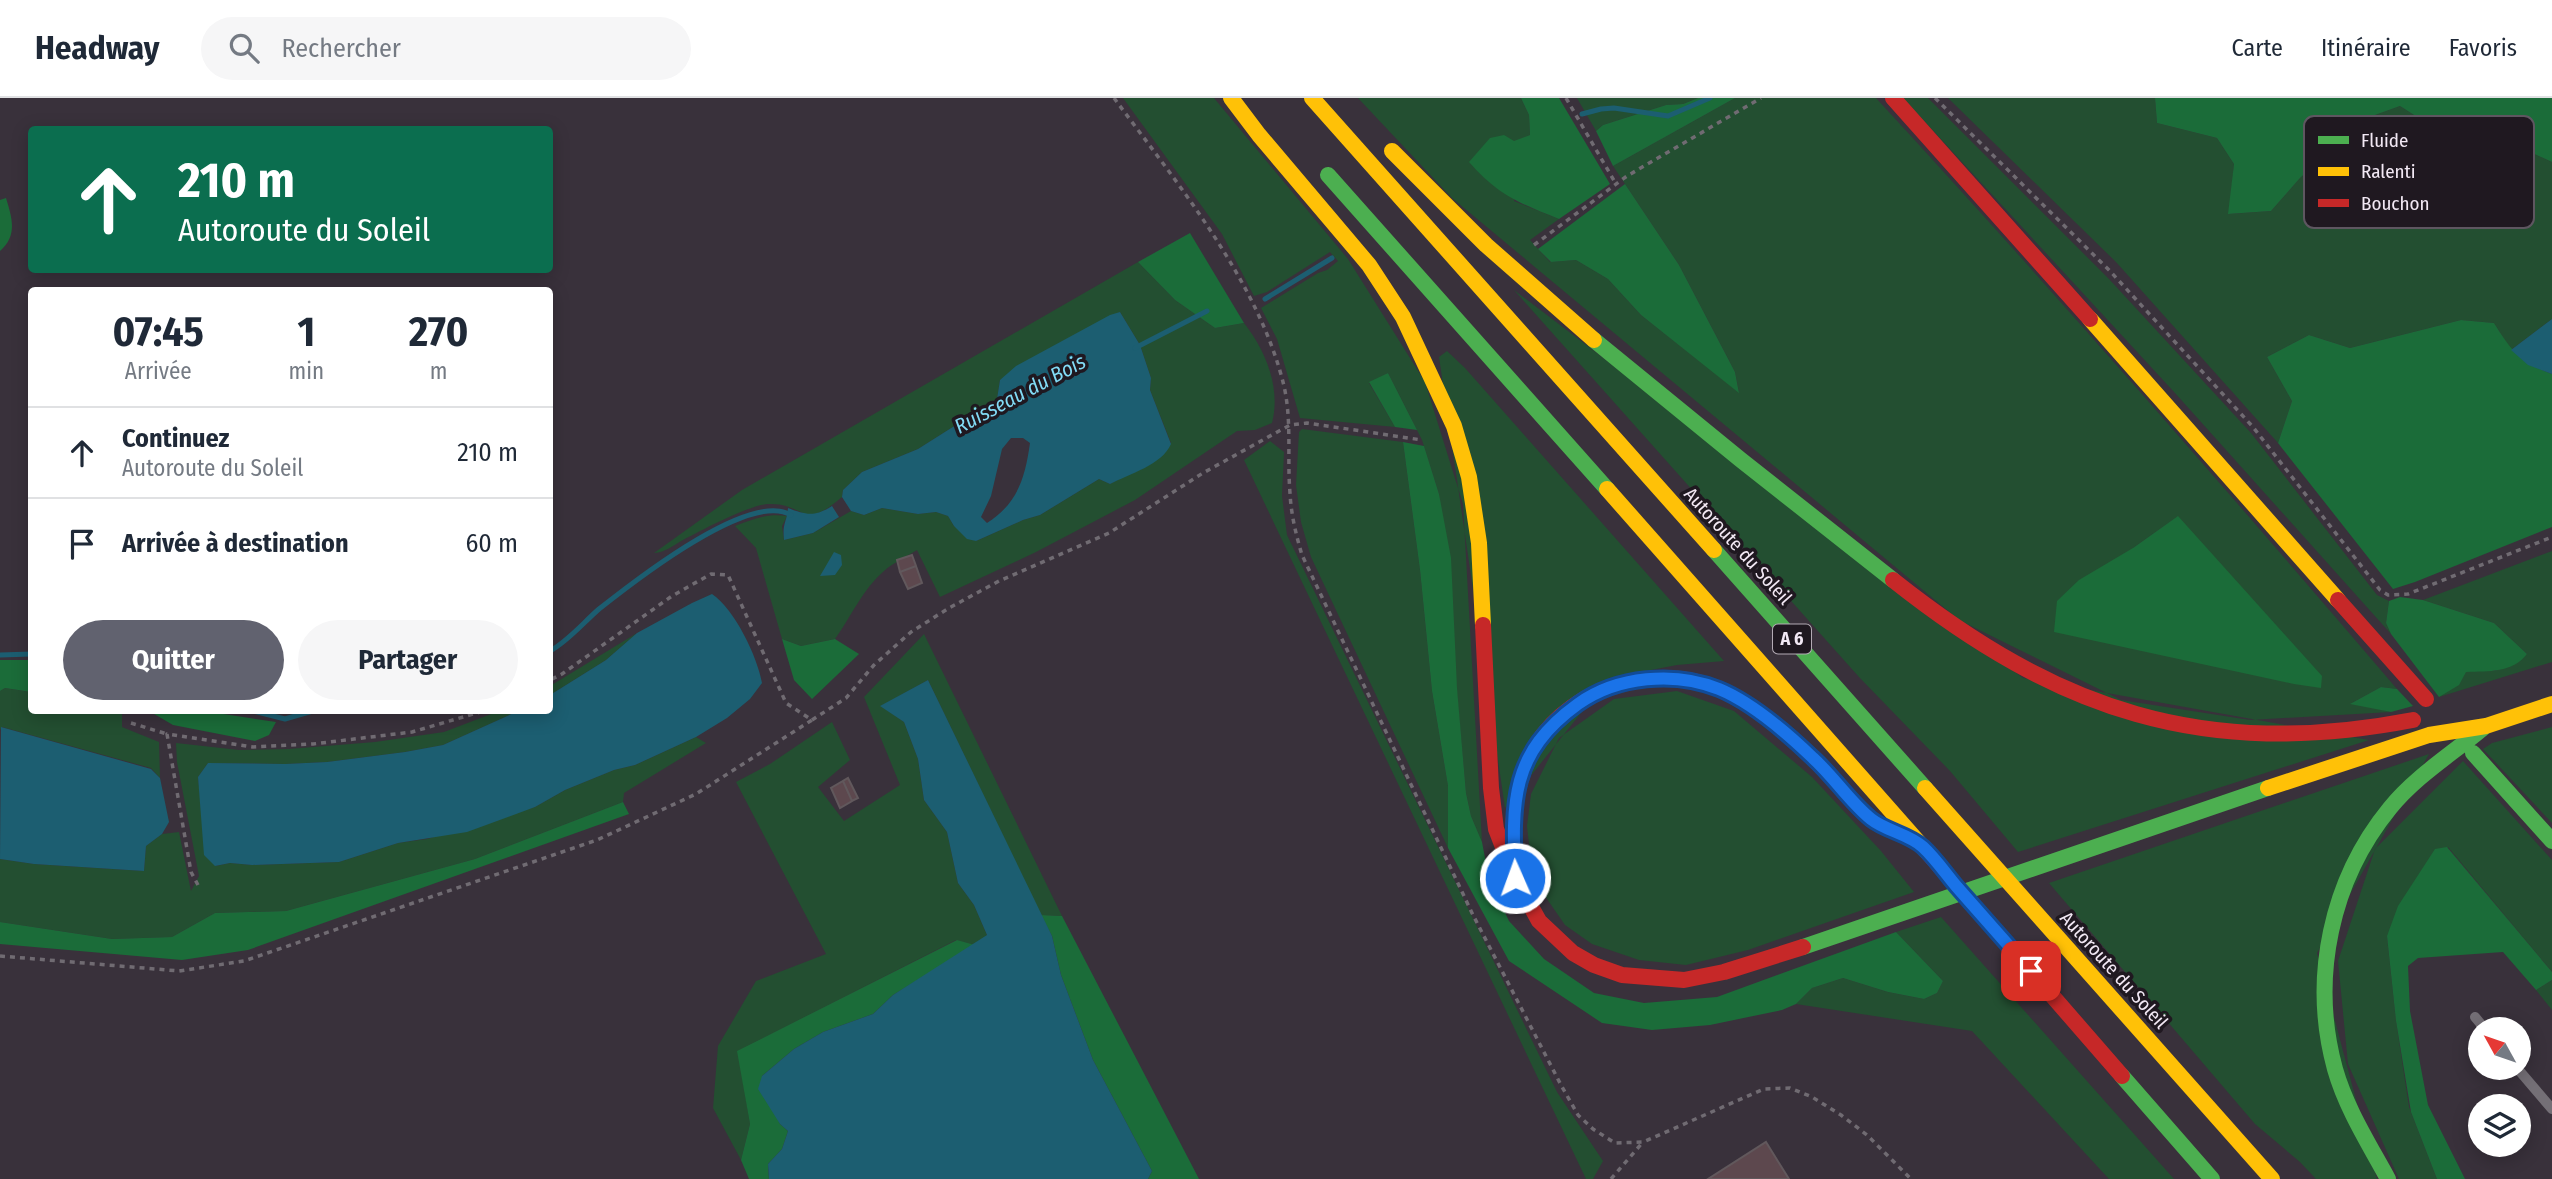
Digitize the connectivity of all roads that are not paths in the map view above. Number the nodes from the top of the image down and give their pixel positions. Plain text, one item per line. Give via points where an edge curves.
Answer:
1 (1231, 98) edge
2 (1312, 98) edge
3 (1893, 98) edge
4 (1379, 136) dead end
5 (1313, 160) dead end
6 (2426, 699) dead end
7 (2552, 704) edge
8 (2464, 714) dead end
9 (2419, 718) dead end
10 (2479, 728) junction
11 (2429, 735) junction
12 (2473, 753) dead end
13 (1847, 793) dead end
14 (1884, 826) dead end
15 (2552, 841) edge
16 (1921, 845) junction
17 (1515, 878) junction
18 (2527, 1080) edge
19 (2552, 1109) edge
20 (2212, 1179) edge
21 (2272, 1179) edge
22 (2388, 1179) edge

1 - 17 main road via 1369,265 1403,317 1454,426 1469,477 1479,543 1496,829
2 - 21 main road, Autoroute du Soleil / A 6
3 - 6 main road
4 - 9 main road via 1424,185 1582,333 1964,635 2021,670 2071,693 2191,727 2313,734
5 - 16 main road, A 6
7 - 10 main road
8 - 11 main road
10 - 11 main road
10 - 22 main road via 2391,807 2349,871 2335,911 2324,977 2335,1070
11 - 17 main road via 1772,958 1684,980 1622,975 1573,953 1539,921
12 - 15 main road
13 - 17 main road via 1776,726 1720,690 1664,679 1614,686 1565,713 1533,750 1515,799
14 - 16 main road
16 - 20 main road, A 6
18 - 19 lane

